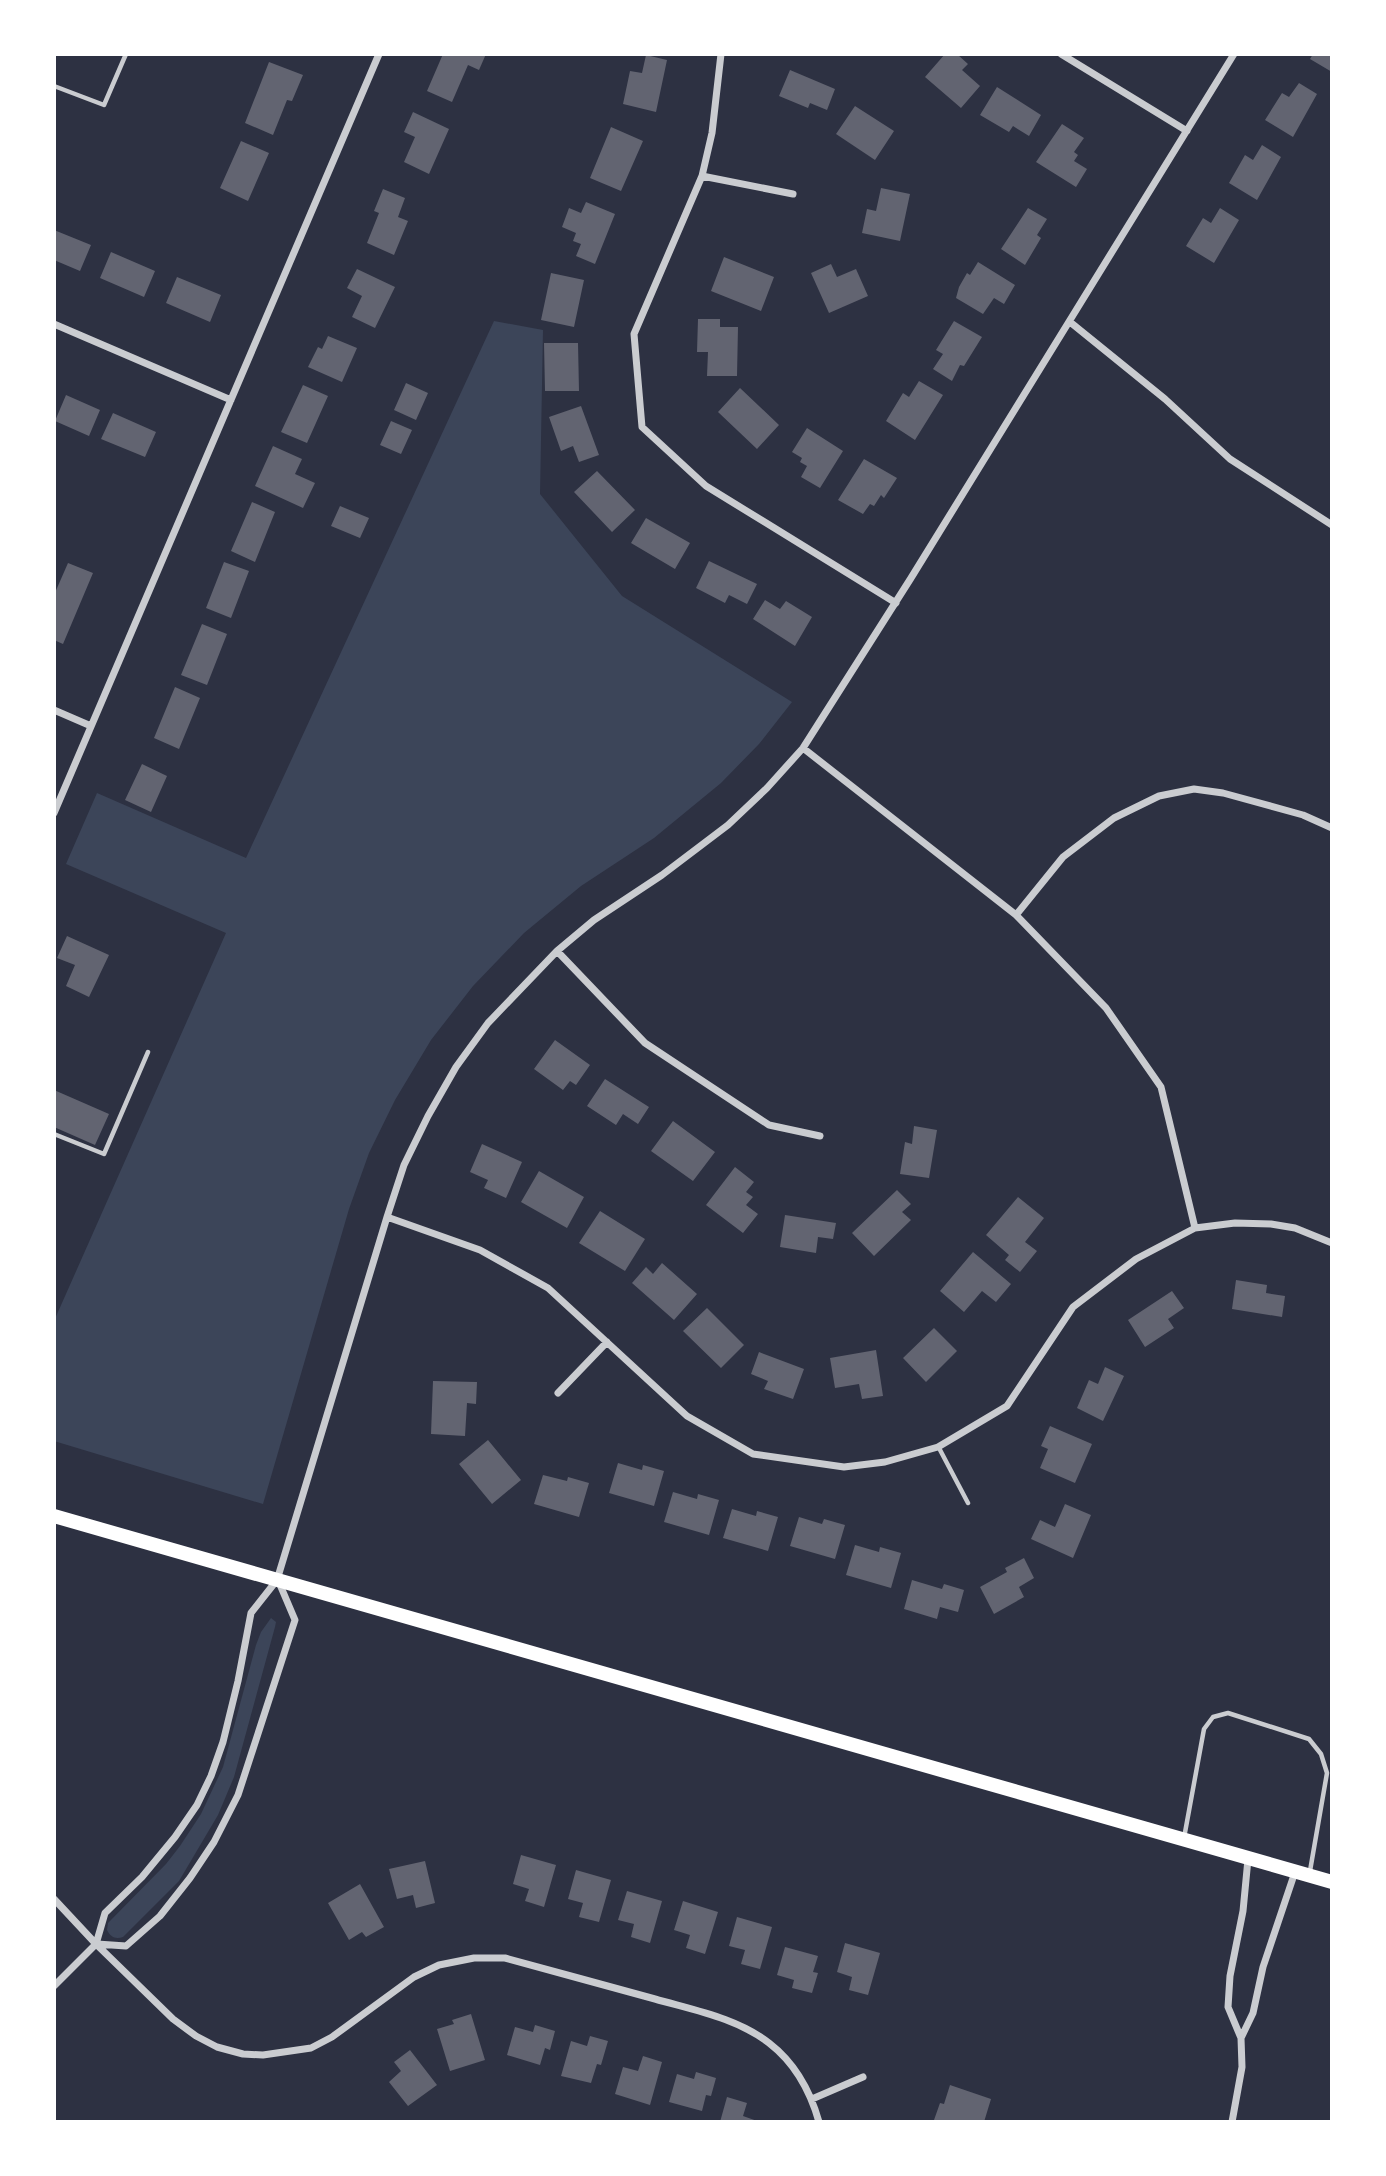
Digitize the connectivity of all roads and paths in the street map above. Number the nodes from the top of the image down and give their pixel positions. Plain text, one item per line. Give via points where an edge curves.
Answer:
1 (126, 54) edge
2 (379, 54) edge
3 (721, 54) edge
4 (1060, 54) edge
5 (1234, 54) edge
6 (54, 86) edge
7 (1187, 131) junction
8 (702, 176) junction
9 (793, 194) dead end
10 (1070, 322) junction
11 (54, 324) edge
12 (231, 400) junction
13 (1332, 525) edge
14 (896, 603) junction
15 (54, 710) edge
16 (91, 726) junction
17 (803, 748) junction
18 (54, 813) edge
19 (1332, 828) edge
20 (1016, 915) junction
21 (557, 951) junction
22 (148, 1052) dead end
23 (54, 1134) edge
24 (820, 1136) dead end
25 (387, 1217) junction
26 (1195, 1228) junction
27 (1332, 1243) edge
28 (607, 1342) junction
29 (558, 1393) dead end
30 (938, 1447) junction
31 (968, 1503) dead end
32 (54, 1516) edge
33 (278, 1580) junction
34 (1183, 1840) junction
35 (1248, 1859) junction
36 (1303, 1874) junction
37 (1332, 1882) edge
38 (54, 1899) edge
39 (96, 1944) junction
40 (54, 1986) edge
41 (1241, 2038) junction
42 (863, 2077) dead end
43 (813, 2099) junction
44 (819, 2122) edge
45 (1231, 2122) edge

1 - 6 lane via 104,105
2 - 12 street
3 - 8 street
4 - 7 street
5 - 7 street
7 - 10 street
8 - 9 street
8 - 14 street via 634,334 642,427 706,486
10 - 13 street via 1230,459
10 - 14 street
11 - 12 street
12 - 16 street
14 - 17 street
15 - 16 street
16 - 18 street
17 - 20 street
17 - 21 street via 729,825
19 - 20 street via 1303,815 1223,793 1194,789 1159,796 1114,818 1063,857
20 - 26 street via 1106,1008 1161,1087
21 - 24 street via 645,1043 769,1125
21 - 25 street via 488,1023 456,1067 404,1165
22 - 23 lane via 104,1154
25 - 28 street via 480,1250 548,1288
25 - 33 street
26 - 27 street via 1271,1224
26 - 30 street via 1136,1259 1073,1307 1007,1406
28 - 29 street
28 - 30 street via 687,1416 753,1454 844,1467 885,1462
30 - 31 lane
32 - 33 main road
33 - 34 main road
33 - 39 street via 251,1613 238,1681 211,1776 197,1805 142,1877 105,1913
33 - 39 street via 295,1619 238,1795 214,1842 160,1916 126,1946
34 - 35 main road
34 - 36 lane via 1205,1729 1213,1717 1228,1713 1309,1739 1321,1754 1327,1773
35 - 36 main road
35 - 41 street via 1227,2007
36 - 37 main road
36 - 41 street via 1263,1967 1253,2013
38 - 39 street
39 - 40 street
39 - 43 street via 173,2019 217,2047 243,2054 311,2048 414,1977 439,1965 505,1958 742,2026 786,2058
41 - 45 street via 1242,2067
42 - 43 street
43 - 44 street

